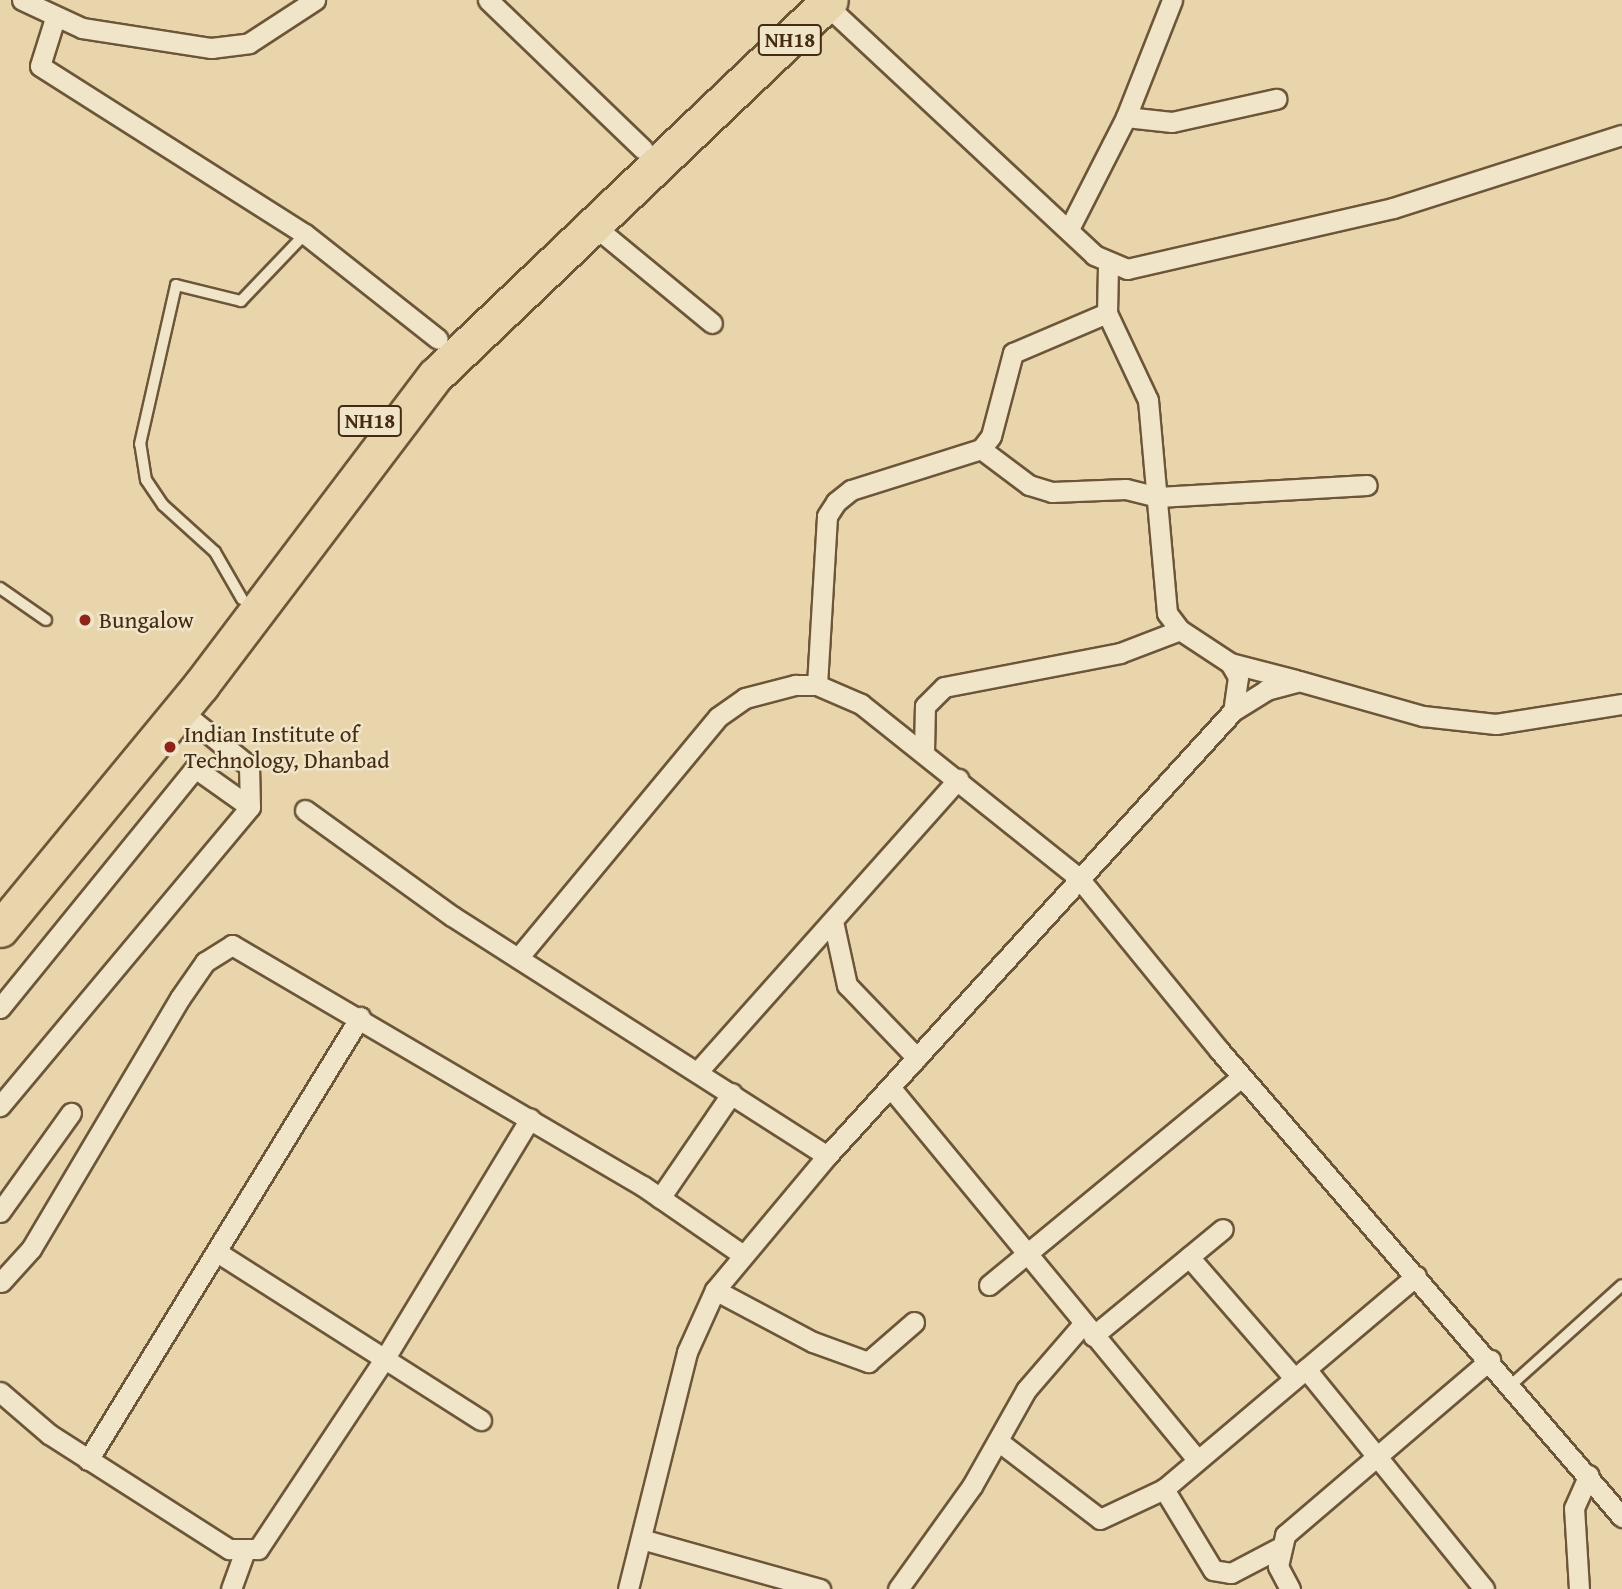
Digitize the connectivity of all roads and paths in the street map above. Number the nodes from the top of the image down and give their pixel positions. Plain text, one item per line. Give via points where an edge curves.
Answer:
1 (22, 0) edge
2 (315, 0) edge
3 (488, 0) edge
4 (1172, 0) edge
5 (820, 1) edge
6 (55, 18) junction
7 (1276, 99) dead end
8 (1126, 117) junction
9 (1622, 135) edge
10 (643, 149) junction
11 (593, 225) junction
12 (1069, 229) junction
13 (306, 234) junction
14 (1108, 266) junction
15 (1107, 313) junction
16 (712, 323) dead end
17 (438, 339) junction
18 (981, 449) junction
19 (1367, 485) dead end
20 (1158, 497) junction
21 (0, 588) edge
22 (242, 599) junction
23 (46, 620) dead end
24 (1180, 630) junction
25 (1230, 663) junction
26 (1299, 681) junction
27 (817, 685) junction
28 (1622, 704) edge
29 (181, 710) junction
30 (1234, 711) junction
31 (923, 752) junction
32 (958, 779) junction
33 (250, 807) junction
34 (305, 810) dead end
35 (1078, 877) junction
36 (0, 898) edge
37 (833, 921) junction
38 (0, 929) edge
39 (518, 958) junction
40 (0, 1008) edge
41 (360, 1017) junction
42 (917, 1058) junction
43 (699, 1070) junction
44 (1241, 1077) junction
45 (890, 1087) junction
46 (732, 1093) junction
47 (0, 1106) edge
48 (71, 1113) dead end
49 (530, 1119) junction
50 (827, 1156) junction
51 (660, 1198) junction
52 (0, 1212) edge
53 (1223, 1229) dead end
54 (217, 1252) junction
55 (743, 1255) junction
56 (1025, 1255) junction
57 (1189, 1257) junction
58 (0, 1263) edge
59 (1416, 1276) junction
60 (0, 1284) edge
61 (989, 1285) dead end
62 (1622, 1285) edge
63 (715, 1290) junction
64 (914, 1322) dead end
65 (1088, 1330) junction
66 (385, 1358) junction
67 (1490, 1360) junction
68 (1300, 1374) junction
69 (1511, 1385) junction
70 (0, 1392) edge
71 (481, 1420) dead end
72 (998, 1441) junction
73 (1196, 1458) junction
74 (1372, 1458) junction
75 (89, 1460) junction
76 (1589, 1475) junction
77 (1164, 1489) junction
78 (1622, 1517) edge
79 (641, 1539) junction
80 (1277, 1549) junction
81 (244, 1553) junction
82 (231, 1589) edge
83 (628, 1589) edge
84 (820, 1589) edge
85 (898, 1589) edge
86 (1290, 1589) edge
87 (1483, 1589) edge
88 (1579, 1589) edge

1 - 6 street
2 - 6 street via 249,43 211,48
3 - 10 street
4 - 8 street
5 - 10 highway, NH18
5 - 11 highway, NH18
5 - 12 street
6 - 13 street via 40,66
7 - 8 street via 1172,122
8 - 12 street
9 - 14 street via 1393,208 1127,270
10 - 17 highway, NH18
11 - 16 street
11 - 29 highway, NH18 via 463,345 411,404
12 - 14 street
13 - 17 street
13 - 22 lane via 240,301 176,285 140,444 146,480 163,506 215,552
14 - 15 street
15 - 18 street via 1013,352 991,436
15 - 20 street via 1143,379
17 - 22 highway, NH18 via 353,441
18 - 20 street via 1029,485 1052,492 1105,488
18 - 27 street via 852,490 836,502 827,516
19 - 20 street
20 - 24 street via 1165,605
21 - 23 lane
22 - 36 highway, NH18
24 - 25 street
24 - 31 street via 1121,653 944,687 925,706
25 - 26 street
25 - 30 street via 1238,677
26 - 28 street via 1423,716 1496,724
26 - 30 street via 1266,690
27 - 31 street via 861,704
27 - 39 street via 772,688 718,717
29 - 33 street via 249,766
29 - 38 highway, NH18
30 - 35 street
31 - 32 street
32 - 35 street
32 - 37 street
33 - 40 street via 195,768
33 - 47 street
34 - 39 street
35 - 42 street
35 - 44 street
37 - 42 street via 848,985
37 - 43 street
39 - 43 street
41 - 49 street
41 - 54 street
41 - 60 street via 248,949 219,948 180,998 31,1249
42 - 45 street
43 - 46 street
44 - 56 street
44 - 59 street
45 - 50 street
45 - 56 street
46 - 50 street
46 - 51 street
48 - 52 street
49 - 51 street
49 - 66 street
50 - 55 street
51 - 55 street
53 - 57 street
54 - 66 street
54 - 75 street
55 - 63 street
56 - 61 street
56 - 65 street
57 - 65 street
57 - 68 street
58 - 60 street
59 - 67 street
59 - 68 street
62 - 69 lane
63 - 64 street via 813,1342 867,1362
63 - 79 street via 687,1352
65 - 72 street via 1027,1390
65 - 73 street
66 - 71 street
66 - 81 street via 269,1538
67 - 69 street
67 - 74 street
68 - 73 street
68 - 74 street
69 - 76 street
70 - 75 street
72 - 77 street via 1100,1519
72 - 85 street
73 - 77 street
74 - 80 street via 1285,1535
74 - 87 street
75 - 81 street
76 - 78 street
76 - 88 street via 1574,1508
77 - 80 street via 1213,1570 1231,1573
79 - 83 street
79 - 84 street
80 - 86 street
81 - 82 street

